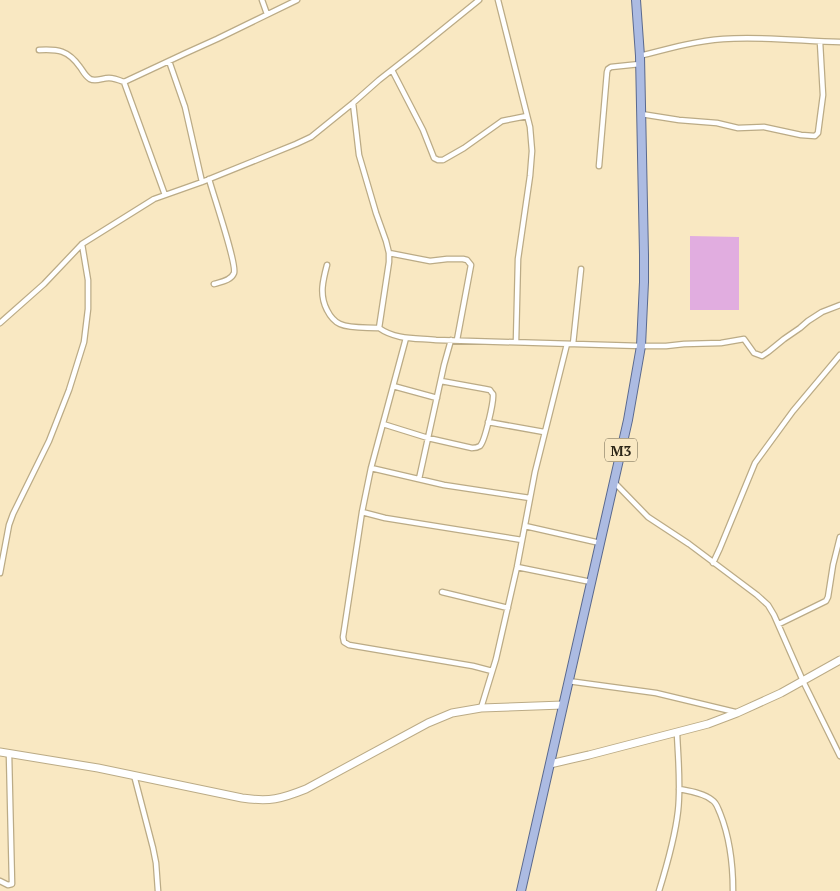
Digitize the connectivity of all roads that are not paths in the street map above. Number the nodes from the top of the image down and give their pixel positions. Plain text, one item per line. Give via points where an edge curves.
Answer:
1 (262, 0) edge
2 (297, 0) edge
3 (479, 0) edge
4 (498, 0) edge
5 (636, 0) edge
6 (267, 14) junction
7 (820, 42) junction
8 (840, 42) edge
9 (39, 50) dead end
10 (640, 60) junction
11 (169, 61) junction
12 (392, 70) junction
13 (124, 82) junction
14 (353, 103) junction
15 (641, 114) junction
16 (527, 116) junction
17 (599, 166) dead end
18 (209, 179) junction
19 (202, 182) junction
20 (165, 196) junction
21 (82, 244) junction
22 (389, 253) junction
23 (327, 265) dead end
24 (581, 269) dead end
25 (214, 284) dead end
26 (840, 306) edge
27 (0, 323) edge
28 (379, 328) junction
29 (406, 338) junction
30 (454, 340) junction
31 (516, 342) junction
32 (570, 344) junction
33 (641, 346) junction
34 (840, 355) edge
35 (441, 381) junction
36 (394, 386) junction
37 (437, 398) junction
38 (488, 422) junction
39 (383, 424) junction
40 (544, 432) junction
41 (428, 438) junction
42 (371, 468) junction
43 (419, 479) junction
44 (614, 482) junction
45 (530, 498) junction
46 (362, 512) junction
47 (525, 526) junction
48 (840, 537) edge
49 (522, 540) junction
50 (600, 543) junction
51 (713, 563) junction
52 (517, 567) junction
53 (0, 573) edge
54 (591, 582) junction
55 (442, 592) dead end
56 (508, 608) junction
57 (779, 624) junction
58 (840, 660) edge
59 (492, 671) junction
60 (568, 681) junction
61 (804, 681) junction
62 (563, 705) junction
63 (481, 708) junction
64 (737, 713) junction
65 (677, 732) junction
66 (0, 752) edge
67 (9, 754) junction
68 (840, 756) edge
69 (550, 764) junction
70 (134, 774) junction
71 (679, 789) junction
72 (0, 881) edge
73 (158, 891) edge
74 (521, 891) edge
75 (659, 891) edge
76 (733, 891) edge

1 - 6 street
2 - 6 street
3 - 12 street
4 - 16 street
5 - 10 main road, M3
6 - 11 street
7 - 8 street
7 - 10 street via 723,39 694,43
7 - 15 street via 824,95 815,136 764,127 738,128
9 - 13 street via 70,55 91,80 110,78
10 - 15 main road, M3
10 - 17 street via 608,69
11 - 13 street
11 - 19 street via 185,107
12 - 14 street
12 - 16 street via 434,158 438,160 464,148 502,121
13 - 20 street
14 - 18 street via 311,137
14 - 22 street via 359,156
15 - 33 main road, M3 via 644,273
16 - 31 street via 532,151 518,259
18 - 19 street
18 - 25 street via 234,266 230,279
19 - 20 street
20 - 21 street
21 - 27 street
21 - 53 street via 88,280 84,342 52,433 11,520
22 - 28 street
22 - 30 street via 430,261 463,259 469,262 471,265
23 - 28 street via 322,295 330,316 342,325
24 - 32 street
26 - 33 street via 822,312 762,356 754,353 744,339 721,344
28 - 29 street
29 - 30 street
29 - 36 street
30 - 31 street
30 - 35 street
31 - 32 street
32 - 33 street
32 - 40 street
33 - 44 main road, M3
34 - 51 street via 755,463
35 - 37 street
35 - 38 street via 490,390 493,395
36 - 37 street
36 - 39 street
37 - 41 street
38 - 40 street
38 - 41 street via 478,448
39 - 41 street
39 - 42 street
40 - 45 street
41 - 43 street
42 - 43 street
42 - 46 street
43 - 45 street
44 - 50 main road, M3
44 - 51 street via 648,517
45 - 47 street
46 - 49 street
46 - 59 street via 344,642 349,646
47 - 49 street
47 - 50 street
48 - 57 street via 826,601
49 - 52 street
50 - 54 main road, M3
51 - 57 street via 768,605
52 - 54 street
52 - 56 street
54 - 60 main road, M3
55 - 56 street
56 - 59 street
57 - 61 street
58 - 61 street
59 - 63 street
60 - 62 main road, M3
60 - 64 street via 656,693
61 - 64 street
61 - 68 street
62 - 63 street
62 - 69 main road, M3
63 - 70 street via 440,718 306,789 272,800 242,798
64 - 65 street
65 - 69 street
65 - 71 street
66 - 67 street
67 - 70 street
67 - 72 street via 12,884
69 - 74 main road, M3
70 - 73 street via 153,848
71 - 75 street via 674,836
71 - 76 street via 710,798 717,806 731,852

